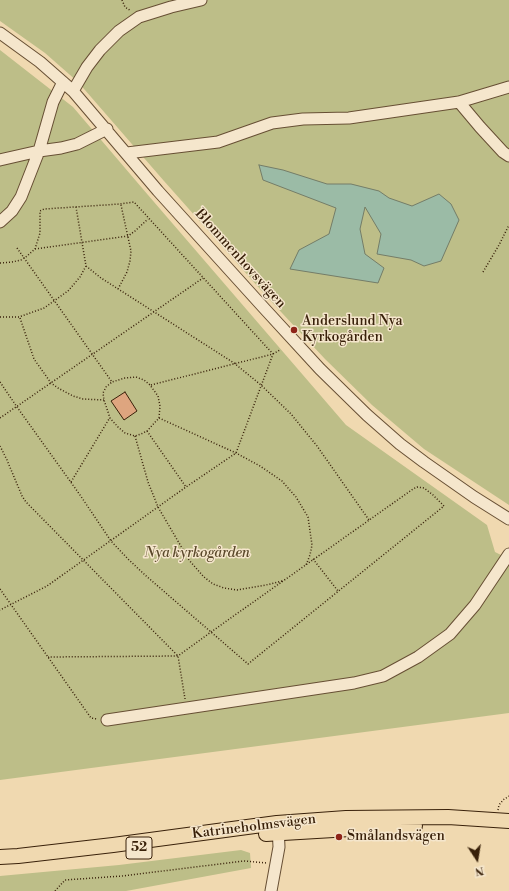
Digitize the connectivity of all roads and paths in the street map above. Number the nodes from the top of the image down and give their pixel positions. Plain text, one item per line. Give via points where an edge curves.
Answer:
1 (122, 0) edge
2 (201, 0) edge
3 (139, 17) junction
4 (0, 33) edge
5 (63, 82) junction
6 (509, 87) edge
7 (73, 91) junction
8 (459, 102) junction
9 (106, 129) junction
10 (39, 151) junction
11 (126, 153) junction
12 (509, 156) edge
13 (0, 160) edge
14 (120, 204) junction
15 (76, 207) junction
16 (148, 218) junction
17 (0, 222) edge
18 (509, 225) edge
19 (128, 236) junction
20 (82, 242) junction
21 (17, 248) dead end
22 (35, 248) junction
23 (25, 258) junction
24 (0, 263) edge
25 (86, 266) junction
26 (483, 272) dead end
27 (203, 278) junction
28 (118, 289) junction
29 (54, 301) junction
30 (153, 312) junction
31 (0, 317) edge
32 (20, 317) junction
33 (280, 350) dead end
34 (92, 354) junction
35 (272, 354) junction
36 (234, 363) junction
37 (0, 382) edge
38 (112, 382) junction
39 (51, 383) junction
40 (261, 384) junction
41 (150, 385) junction
42 (104, 400) junction
43 (17, 407) junction
44 (0, 418) edge
45 (110, 418) junction
46 (159, 418) junction
47 (147, 431) junction
48 (135, 436) junction
49 (0, 446) edge
50 (236, 454) junction
51 (71, 482) junction
52 (186, 487) junction
53 (158, 507) junction
54 (509, 519) edge
55 (369, 520) junction
56 (111, 541) junction
57 (509, 554) edge
58 (83, 559) junction
59 (314, 560) junction
60 (306, 565) junction
61 (283, 581) junction
62 (0, 589) edge
63 (338, 591) junction
64 (11, 604) junction
65 (0, 610) edge
66 (211, 632) junction
67 (178, 656) junction
68 (48, 657) junction
69 (187, 709) junction
70 (107, 720) joint
71 (509, 796) edge
72 (503, 820) edge
73 (278, 828) junction
74 (509, 830) edge
75 (0, 857) edge
76 (0, 864) edge
77 (275, 867) junction
78 (54, 891) edge
79 (271, 891) edge

1 - 3 path via 125,7
2 - 3 street via 171,6
3 - 7 street via 119,31 100,50
4 - 5 street, Blommenhovsvägen
5 - 7 street, Blommenhovsvägen
5 - 10 street via 53,102
6 - 8 street
7 - 9 street, Blommenhovsvägen
8 - 11 street via 349,118 272,123 218,142
8 - 12 street
9 - 10 street via 78,144
9 - 11 street, Blommenhovsvägen
10 - 13 street
10 - 17 street via 21,197 12,211
11 - 54 street, Blommenhovsvägen via 320,369 367,415 424,462
14 - 15 path
14 - 16 path via 134,202
14 - 19 path
15 - 20 path
15 - 22 path via 40,211 40,233
16 - 19 path
16 - 27 path
18 - 26 path
19 - 20 path
19 - 28 path via 130,261
20 - 22 path
20 - 25 path
21 - 23 path
22 - 23 path
23 - 24 path
23 - 29 path
25 - 28 path
25 - 29 path via 68,291
27 - 30 path
27 - 35 path
28 - 30 path
29 - 32 path via 44,308
29 - 34 path
30 - 34 path
30 - 36 path
31 - 32 path
32 - 39 path via 34,359
33 - 35 path
34 - 38 path
34 - 39 path
35 - 36 path
35 - 40 path
36 - 40 path
36 - 41 path
37 - 43 path
38 - 41 path via 136,377
38 - 42 path via 103,393
39 - 42 path via 73,396
39 - 43 path
40 - 50 path
40 - 55 path via 291,414 317,446
41 - 46 path via 158,396
42 - 45 path
43 - 44 path
43 - 51 path
45 - 48 path via 125,433
45 - 51 path
46 - 47 path
46 - 50 path
47 - 48 path
47 - 52 path
48 - 53 path
49 - 58 path via 22,496
50 - 52 path
50 - 60 path via 273,474 296,497 308,517 312,545
51 - 56 path
52 - 53 path
53 - 56 path
53 - 61 path via 189,560 213,584 238,590
55 - 59 path
55 - 63 path via 417,487 424,488 444,506
56 - 58 path
56 - 66 path via 145,575
57 - 69 street via 475,605 450,634 418,657 383,676 354,683
58 - 64 path via 47,586
58 - 67 path
59 - 60 path
59 - 63 path
60 - 61 path
61 - 66 path
62 - 64 path
63 - 66 path via 248,664
64 - 65 path
64 - 68 path
66 - 67 path
67 - 68 path
67 - 69 path
68 - 70 path via 91,718
69 - 70 street
71 - 72 path via 499,805
72 - 73 main road, Katrineholmsvägen / 52 via 366,817
73 - 74 main road, Katrineholmsvägen / 52 via 401,826
73 - 75 main road, Katrineholmsvägen / 52
73 - 76 main road, Katrineholmsvägen / 52
73 - 77 street via 279,847
77 - 78 path via 266,862 244,861 122,876 65,880
77 - 79 street

